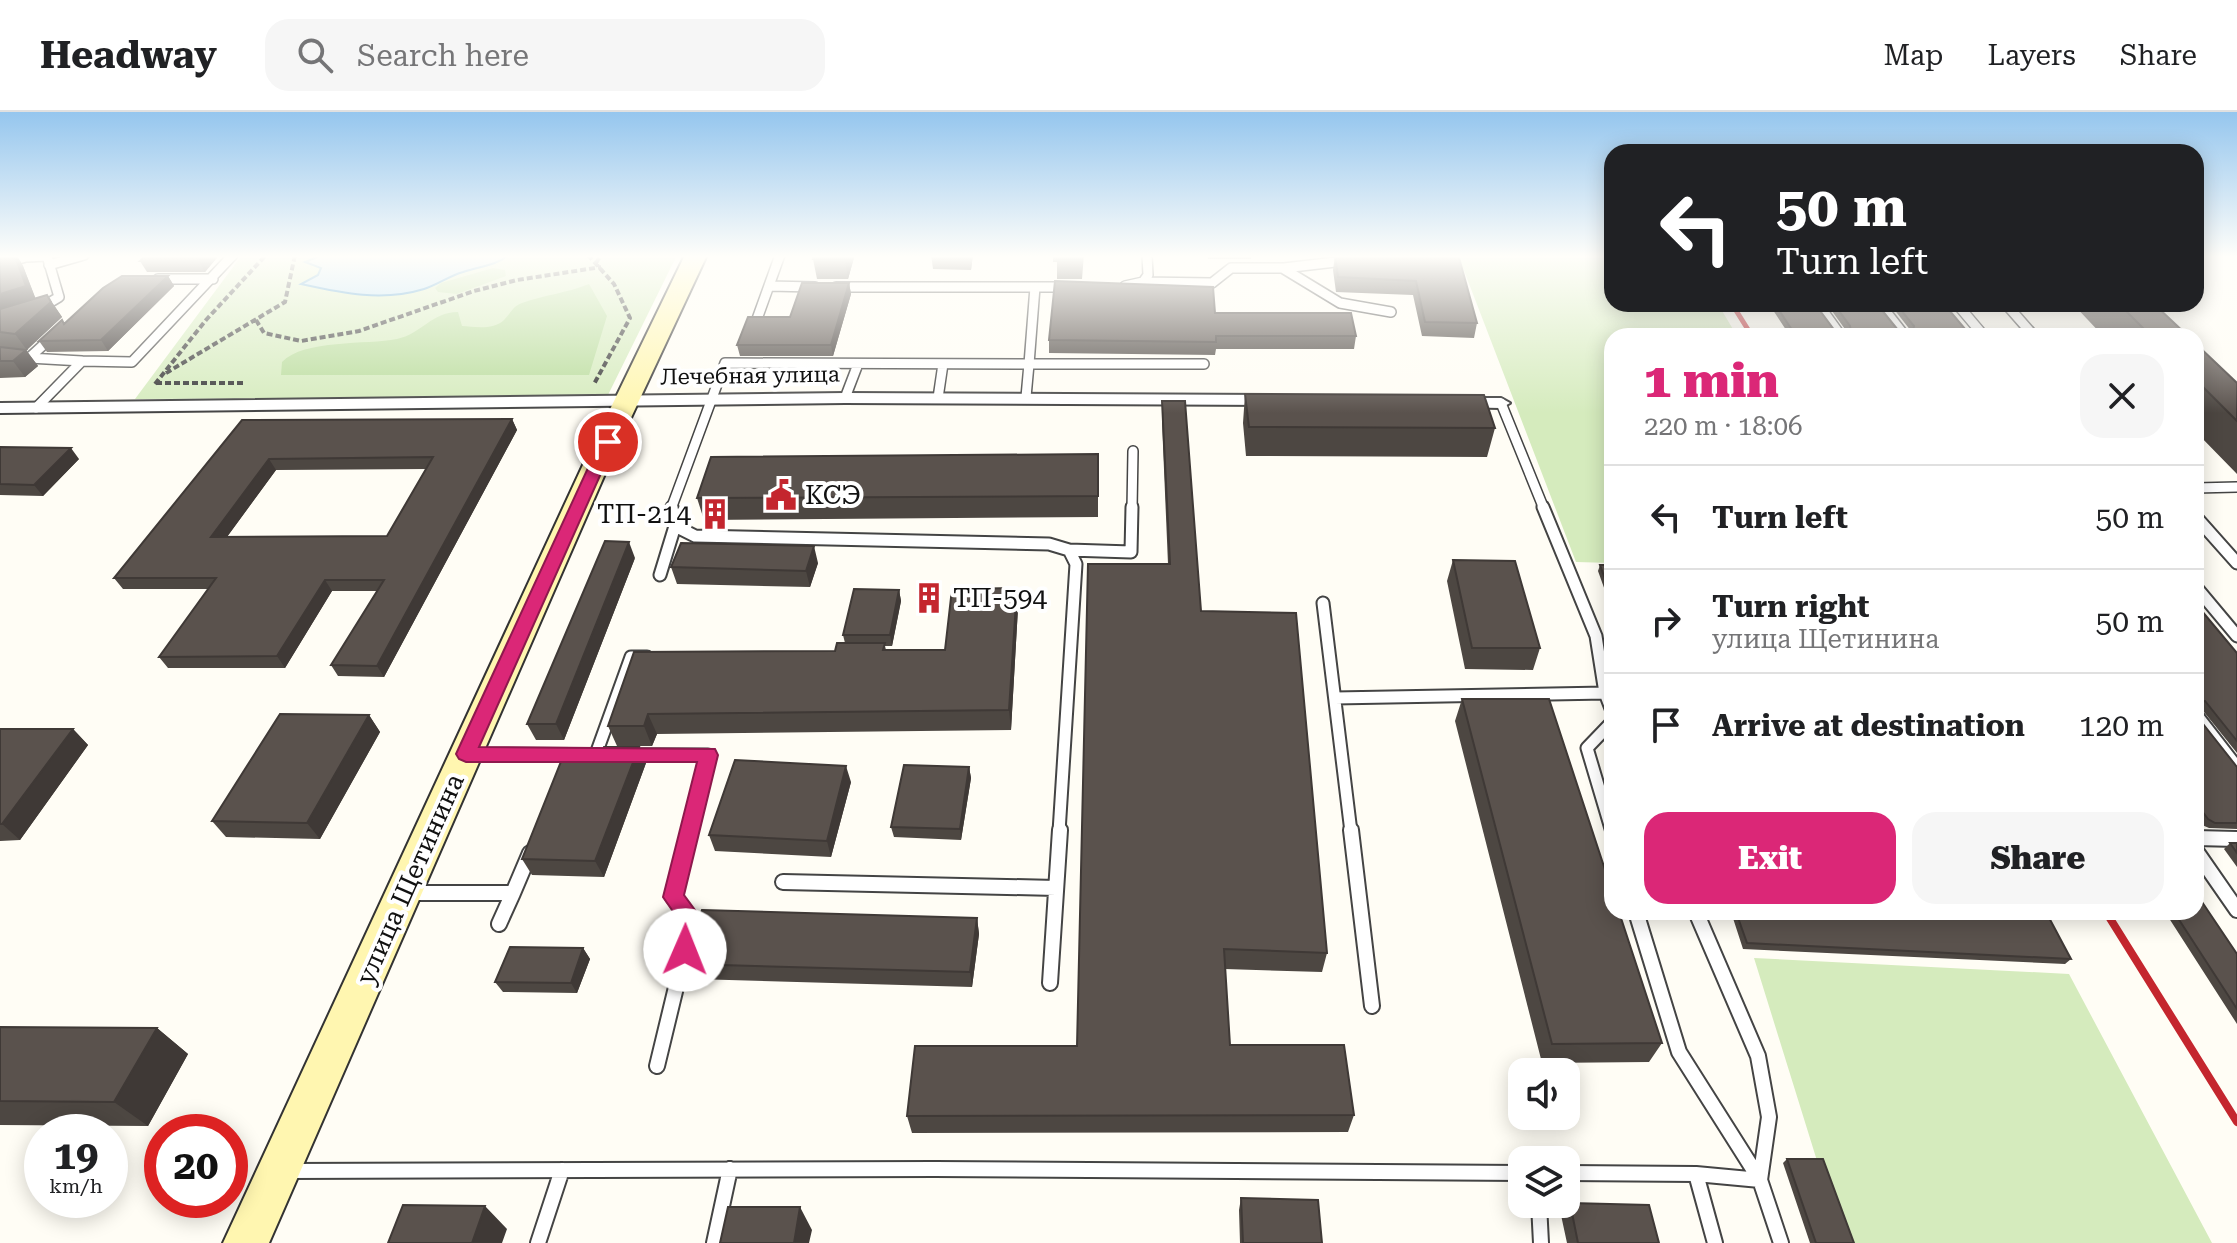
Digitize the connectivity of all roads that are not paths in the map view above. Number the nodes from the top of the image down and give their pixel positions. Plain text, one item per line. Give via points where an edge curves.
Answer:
1 (42, 308) edge
2 (185, 308) edge
3 (671, 308) edge
4 (761, 308) edge
5 (1033, 308) edge
6 (1367, 308) edge
7 (1391, 312) dead end
8 (1886, 312) edge
9 (1964, 312) edge
10 (2013, 312) edge
11 (27, 313) edge
12 (757, 319) edge
13 (1899, 328) edge
14 (1977, 328) edge
15 (2027, 328) edge
16 (59, 330) edge
17 (15, 356) edge
18 (29, 358) junction
19 (82, 361) junction
20 (858, 364) junction
21 (943, 364) junction
22 (1029, 364) junction
23 (1204, 364) dead end
24 (1026, 397) junction
25 (845, 398) junction
26 (938, 398) junction
27 (627, 400) junction
28 (709, 400) junction
29 (1295, 401) edge
30 (1438, 402) edge
31 (1501, 403) joint
32 (0, 408) edge
33 (36, 408) junction
34 (1133, 451) dead end
35 (2237, 487) edge
36 (2204, 488) edge
37 (675, 526) junction
38 (2204, 526) edge
39 (1069, 550) junction
40 (2237, 563) edge
41 (660, 575) dead end
42 (2204, 597) edge
43 (1323, 603) dead end
44 (2237, 636) edge
45 (662, 657) edge
46 (1604, 687) edge
47 (1604, 693) edge
48 (1335, 698) junction
49 (2204, 724) edge
50 (1604, 730) edge
51 (466, 754) junction
52 (596, 754) junction
53 (2237, 767) edge
54 (1604, 805) edge
55 (536, 838) edge
56 (2204, 838) edge
57 (2237, 839) edge
58 (2204, 863) edge
59 (783, 882) dead end
60 (1056, 888) junction
61 (403, 893) junction
62 (513, 893) junction
63 (2237, 910) edge
64 (1638, 920) edge
65 (1699, 920) edge
66 (499, 924) dead end
67 (1050, 983) dead end
68 (1372, 1006) dead end
69 (657, 1066) dead end
70 (730, 1169) junction
71 (562, 1170) junction
72 (278, 1171) junction
73 (1508, 1173) edge
74 (1580, 1173) edge
75 (1696, 1174) junction
76 (1760, 1180) junction
77 (1540, 1218) edge
78 (246, 1243) edge
79 (538, 1243) edge
80 (714, 1243) edge
81 (1541, 1243) edge
82 (1715, 1243) edge
83 (1781, 1243) edge

1 - 11 lane
2 - 19 lane via 132,362
3 - 27 street, улица Щетинина
4 - 12 lane
5 - 22 lane
6 - 7 lane
8 - 13 lane
9 - 14 lane
10 - 15 lane
16 - 18 lane
17 - 18 lane
18 - 19 lane
19 - 33 lane
20 - 21 lane
20 - 25 lane
20 - 28 lane via 725,363
21 - 22 lane
21 - 26 lane
22 - 23 lane
22 - 24 lane
24 - 26 street, Лечебная улица
24 - 29 street, Лечебная улица
25 - 26 street, Лечебная улица
25 - 28 street, Лечебная улица
27 - 28 street, Лечебная улица
27 - 33 street, Лечебная улица
27 - 51 street, улица Щетинина
28 - 37 lane via 670,511
30 - 31 street
31 - 46 lane via 1596,636
32 - 33 street, Лечебная улица
34 - 39 lane via 1131,552
35 - 36 lane
37 - 39 lane via 695,536 1049,544
37 - 41 lane
38 - 40 lane
39 - 60 lane via 1076,564
42 - 44 lane
43 - 48 lane
45 - 52 lane via 631,657
47 - 48 lane
48 - 68 lane
49 - 53 lane
50 - 54 lane via 1587,748
51 - 52 lane
51 - 61 street, улица Щетинина
52 - 69 lane via 708,755 673,897 692,921
55 - 62 lane
56 - 57 lane
58 - 63 lane
59 - 60 lane
60 - 67 lane
61 - 62 lane
61 - 72 street, улица Щетинина
62 - 66 lane
64 - 76 lane via 1679,1052
65 - 76 lane via 1758,1056 1769,1117
70 - 71 lane
70 - 73 lane
70 - 80 lane
71 - 72 lane
71 - 79 lane
72 - 78 street, улица Щетинина
74 - 75 lane
75 - 76 lane
75 - 82 lane
76 - 83 lane
77 - 81 lane

